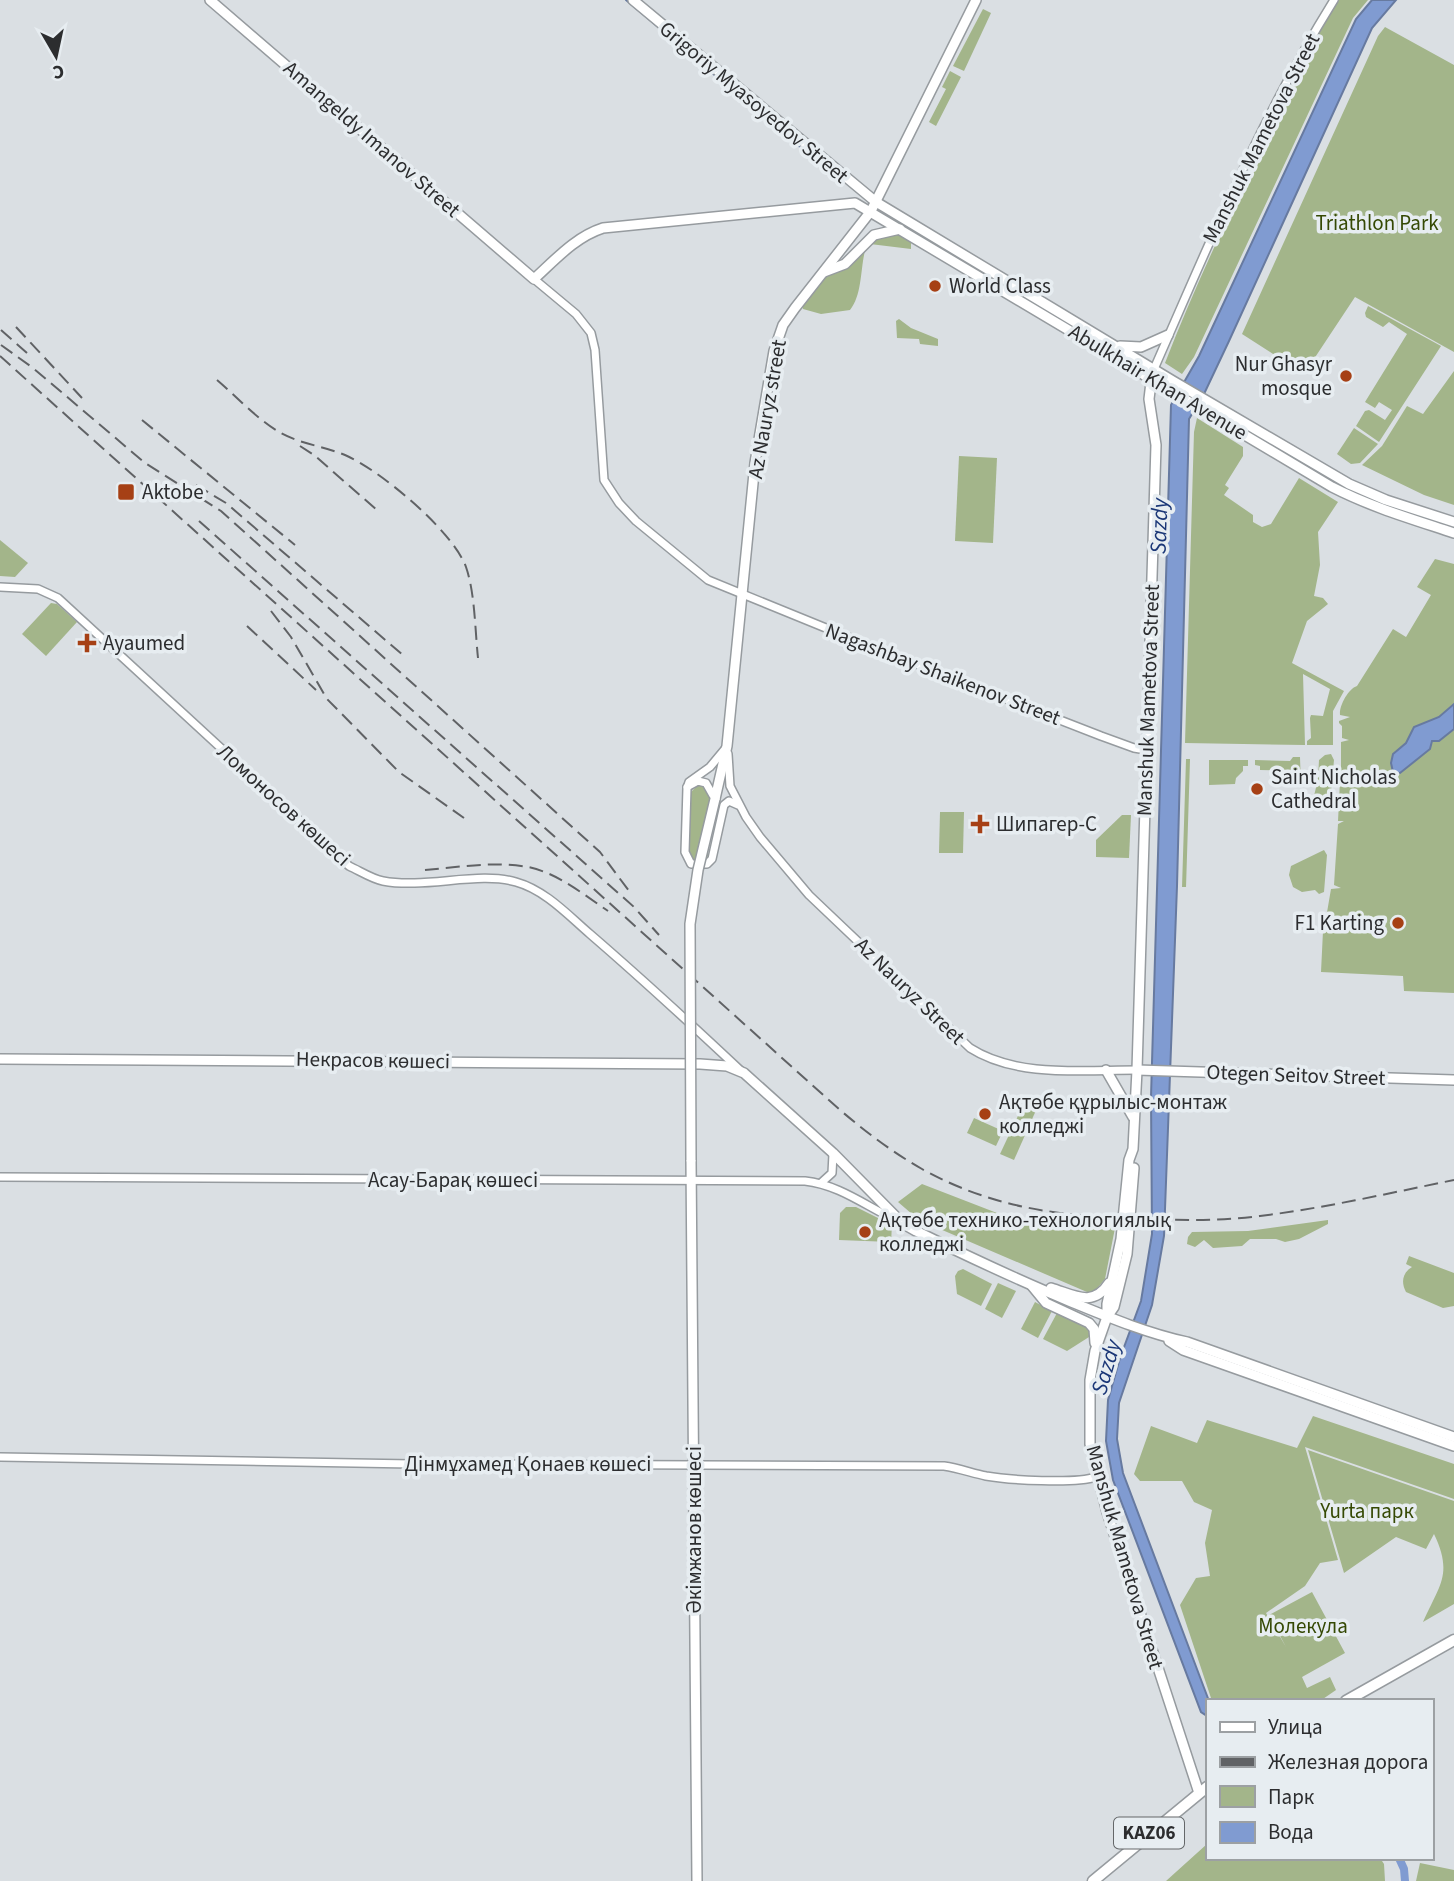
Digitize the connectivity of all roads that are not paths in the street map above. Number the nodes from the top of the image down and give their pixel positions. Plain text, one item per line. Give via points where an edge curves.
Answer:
1 (210, 0) edge
2 (633, 0) edge
3 (976, 0) edge
4 (1334, 0) edge
5 (873, 206) junction
6 (900, 229) junction
7 (927, 233) junction
8 (921, 242) junction
9 (823, 272) junction
10 (534, 279) junction
11 (1063, 320) junction
12 (1168, 335) junction
13 (1104, 344) junction
14 (1116, 346) junction
15 (1152, 374) junction
16 (1202, 404) junction
17 (1251, 438) junction
18 (1274, 440) junction
19 (1349, 484) junction
20 (1332, 487) junction
21 (1454, 522) edge
22 (1454, 533) edge
23 (0, 587) edge
24 (741, 594) junction
25 (727, 746) junction
26 (1146, 750) junction
27 (687, 788) junction
28 (715, 799) junction
29 (739, 806) junction
30 (0, 1059) edge
31 (1106, 1070) junction
32 (1137, 1070) junction
33 (744, 1073) junction
34 (1454, 1080) edge
35 (1135, 1122) junction
36 (1133, 1149) junction
37 (833, 1153) junction
38 (0, 1177) edge
39 (691, 1179) junction
40 (821, 1183) junction
41 (899, 1222) junction
42 (1114, 1276) junction
43 (1031, 1285) junction
44 (1107, 1317) junction
45 (1095, 1351) junction
46 (1278, 1379) junction
47 (1454, 1437) edge
48 (1454, 1446) edge
49 (0, 1457) edge
50 (693, 1465) junction
51 (1096, 1477) junction
52 (1454, 1640) edge
53 (1349, 1699) edge
54 (1203, 1790) edge
55 (696, 1881) edge
56 (1093, 1881) edge

1 - 10 main road, Amangeldy Imanov Street
2 - 5 main road, Grigoriy Myasoyedov Street
3 - 5 main road, Az Nauryz street
4 - 12 street, Manshuk Mametova Street via 1251,151
5 - 6 main road, Abulkhair Khan Avenue
5 - 7 main road, Abulkhair Khan Avenue
5 - 9 main road, Az Nauryz street
5 - 10 main road via 839,203 603,228 583,236
6 - 8 main road, Abulkhair Khan Avenue
6 - 9 main road via 874,234 845,264
7 - 8 main road
7 - 11 main road, Abulkhair Khan Avenue
8 - 11 main road, Abulkhair Khan Avenue
9 - 24 main road, Az Nauryz street via 783,325 774,351 755,463
10 - 24 street, Nagashbay Shaikenov Street via 591,333 603,465 608,486 619,503 700,575
11 - 13 main road, Abulkhair Khan Avenue
12 - 14 main road via 1141,346
12 - 15 street, Manshuk Mametova Street
13 - 14 main road, Abulkhair Khan Avenue
13 - 15 main road, Abulkhair Khan Avenue
14 - 15 main road, Abulkhair Khan Avenue
15 - 16 main road, Abulkhair Khan Avenue
15 - 26 main road, Manshuk Mametova Street via 1150,403 1156,445
16 - 17 main road, Abulkhair Khan Avenue
16 - 18 main road, Abulkhair Khan Avenue
17 - 18 main road via 1258,435
17 - 20 main road, Abulkhair Khan Avenue
18 - 19 main road, Abulkhair Khan Avenue
19 - 20 main road
19 - 21 main road, Abulkhair Khan Avenue
20 - 22 main road, Abulkhair Khan Avenue
23 - 33 street, Ломоносов көшесі via 38,589 62,601 349,866 380,881 408,884 491,879 532,888 604,946
24 - 25 main road, Az Nauryz street
24 - 26 street, Nagashbay Shaikenov Street
25 - 27 street
25 - 28 main road, Az Nauryz street
25 - 29 street, Az Nauryz Street via 729,780
26 - 32 main road, Manshuk Mametova Street
27 - 28 street via 698,781 706,783
27 - 29 street via 685,852 691,864 707,864 712,859 724,805 729,801
28 - 39 main road, Әкімжанов көшесі, bridge via 690,924
29 - 31 street, Az Nauryz Street via 809,895 970,1048 1013,1066
30 - 33 main road, Некрасов көшесі via 699,1064 727,1066
31 - 32 street, Az Nauryz Street
31 - 35 main road
32 - 34 main road, Otegen Seitov Street
32 - 35 main road, Manshuk Mametova Street
33 - 37 main road, Ломоносов көшесі
35 - 36 main road, Manshuk Mametova Street
36 - 42 main road, Manshuk Mametova Street
36 - 44 main road, Manshuk Mametova Street via 1130,1239 1120,1288
37 - 40 street via 832,1173
37 - 41 main road, Ломоносов көшесі
38 - 39 street, Асау-Барақ көшесі
39 - 40 street, Асау-Барақ көшесі
39 - 50 main road, Әкімжанов көшесі
40 - 41 street, Асау-Барақ көшесі
41 - 43 main road, Ломоносов көшесі
42 - 43 main road via 1100,1295 1092,1298
42 - 44 main road, Manshuk Mametova Street
43 - 44 main road
43 - 45 main road via 1046,1303 1092,1326
44 - 45 main road, Manshuk Mametova Street
44 - 46 main road via 1183,1350
45 - 51 main road, Manshuk Mametova Street via 1088,1424
46 - 47 main road
46 - 48 main road
49 - 50 street, Дінмұхамед Қонаев көшесі
50 - 51 street, Дінмұхамед Қонаев көшесі via 944,1465 988,1476
50 - 55 main road, Әкімжанов көшесі
51 - 54 main road, Manshuk Mametova Street
52 - 53 highway
54 - 56 highway, KАZ06

